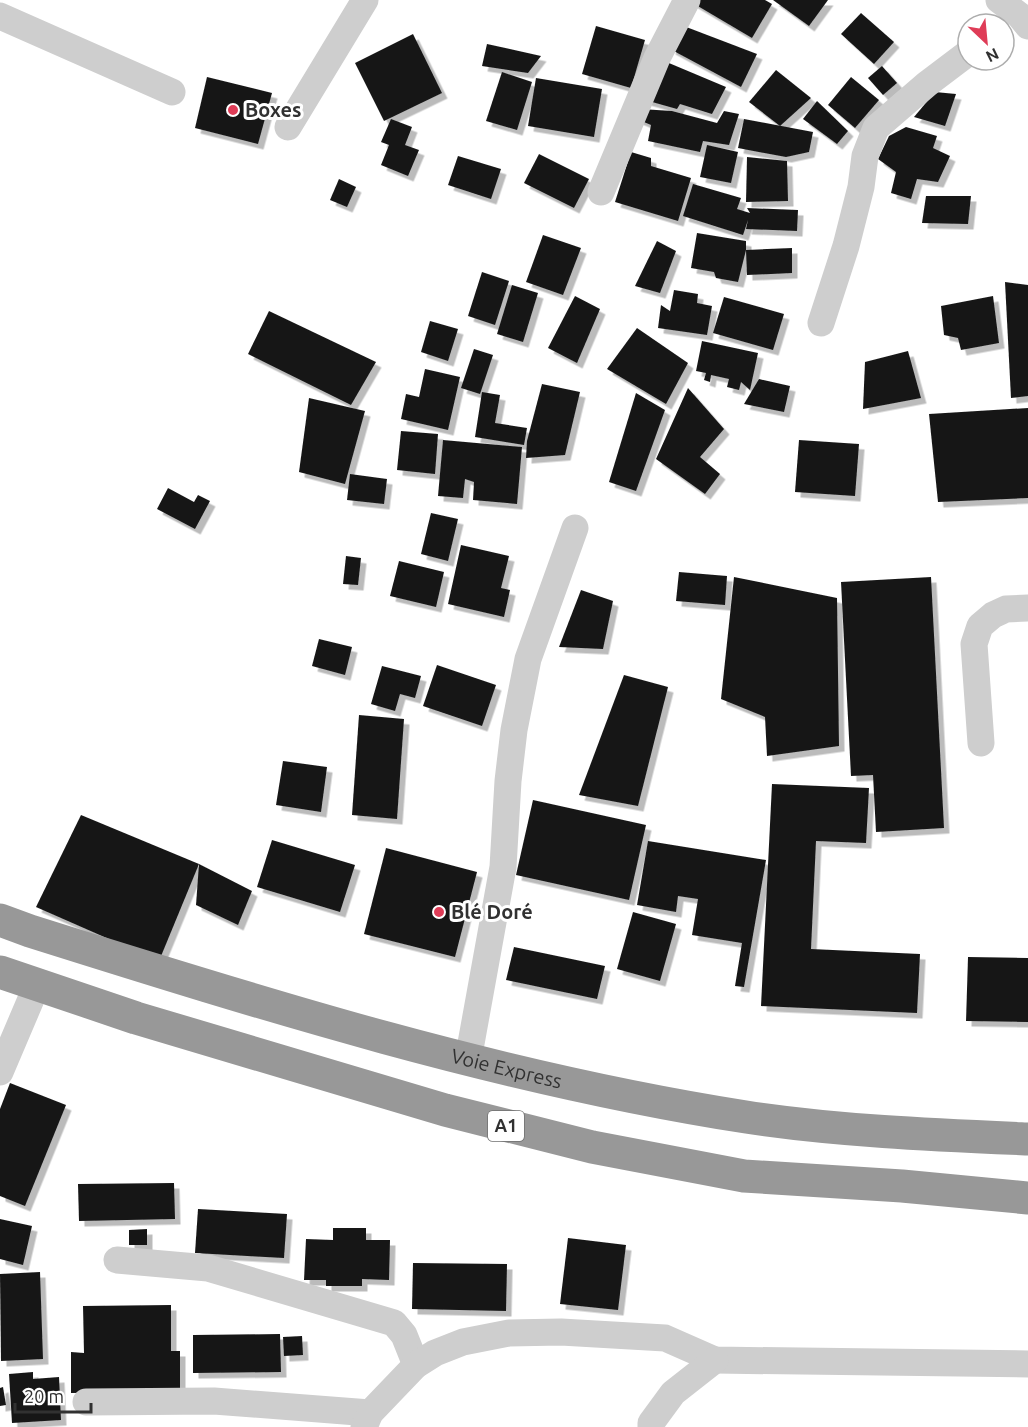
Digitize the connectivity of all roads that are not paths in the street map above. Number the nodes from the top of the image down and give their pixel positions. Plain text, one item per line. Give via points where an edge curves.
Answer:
1 (365, 0) edge
2 (687, 0) edge
3 (0, 16) edge
4 (956, 62) edge
5 (171, 92) dead end
6 (288, 127) dead end
7 (601, 192) dead end
8 (821, 323) dead end
9 (575, 528) dead end
10 (1028, 608) edge
11 (981, 743) dead end
12 (0, 920) edge
13 (0, 972) edge
14 (37, 985) junction
15 (468, 1060) junction
16 (0, 1072) edge
17 (1028, 1139) edge
18 (1028, 1198) edge
19 (117, 1260) dead end
20 (715, 1360) junction
21 (1028, 1364) edge
22 (416, 1365) junction
23 (86, 1402) dead end
24 (367, 1420) edge
25 (651, 1427) edge

1 - 6 street
2 - 7 street via 657,58
3 - 5 street
4 - 8 street via 876,128 865,156 846,246
9 - 15 street via 526,669 508,781 503,867
10 - 11 street via 1006,609 980,626 974,644
12 - 15 highway, Voie Express via 260,1003
13 - 14 highway, A1
14 - 16 street
14 - 18 highway, A1 via 445,1110 592,1147 744,1176
15 - 17 highway, Voie Express via 641,1099 749,1117 858,1129
19 - 22 street via 208,1268 394,1323 404,1335
20 - 21 street
20 - 22 street via 665,1338 561,1332 509,1333 463,1342
20 - 25 street via 673,1393
22 - 24 street
23 - 24 street via 214,1401

